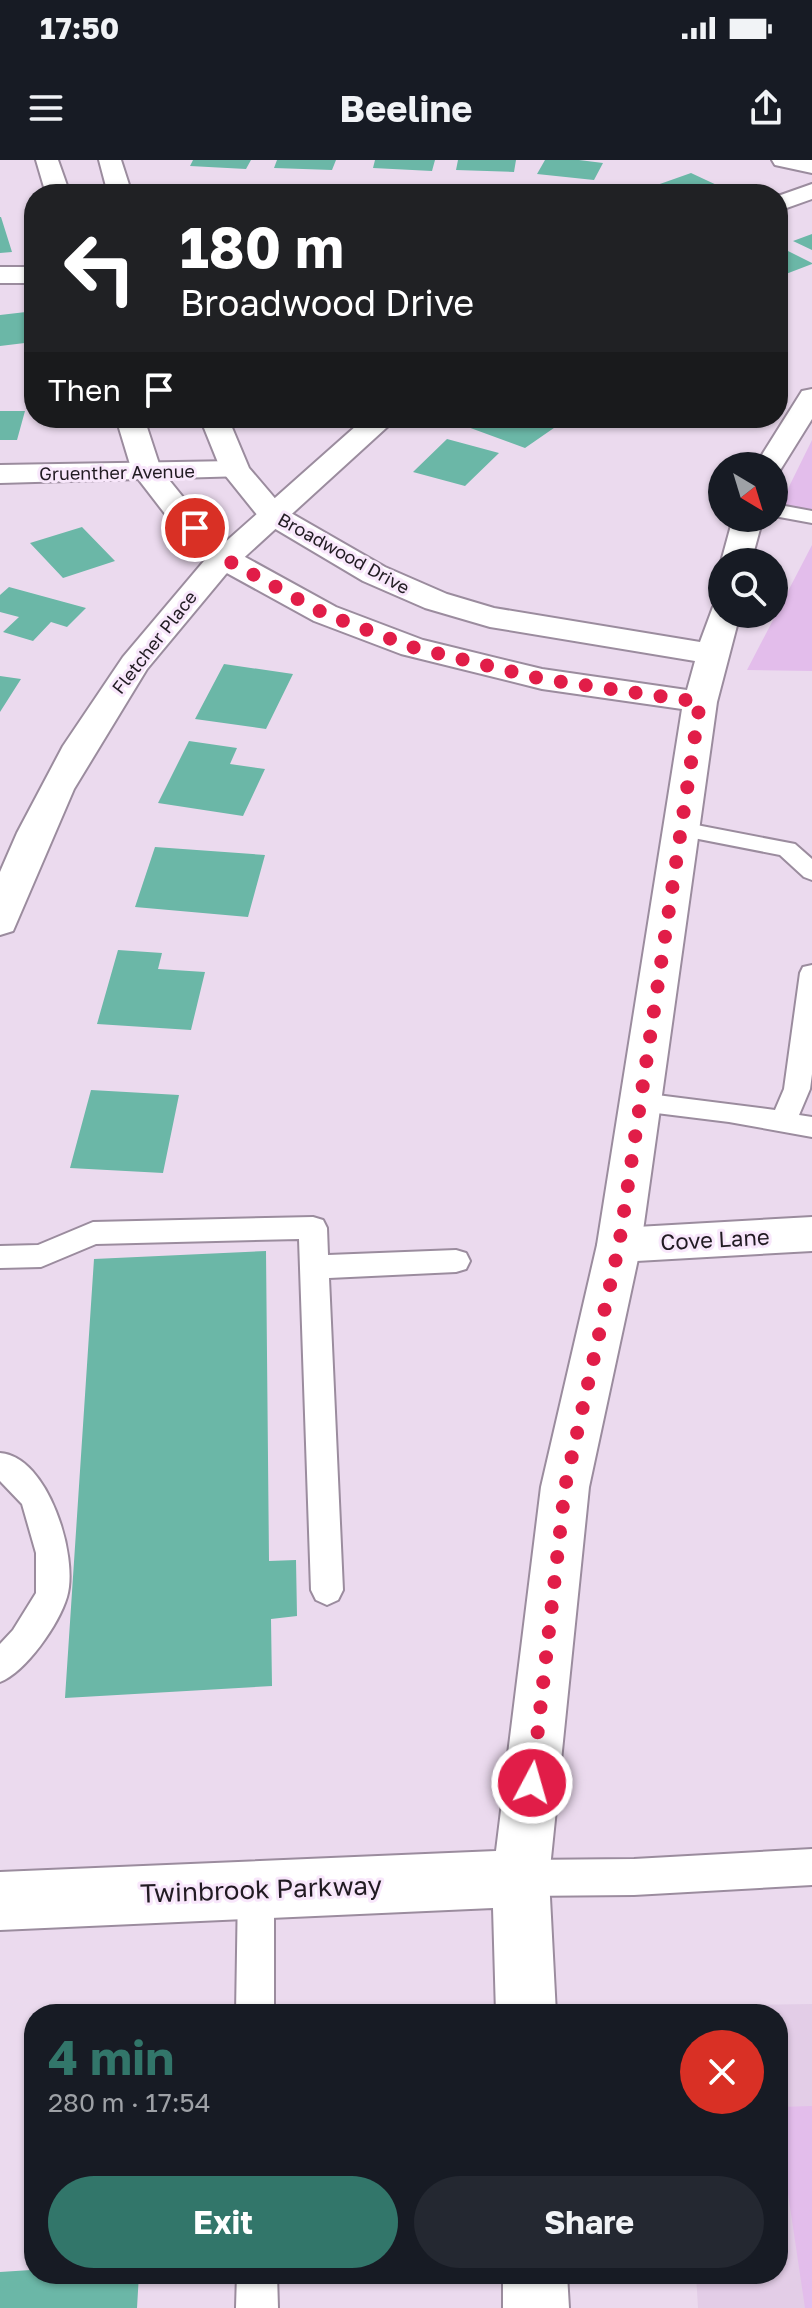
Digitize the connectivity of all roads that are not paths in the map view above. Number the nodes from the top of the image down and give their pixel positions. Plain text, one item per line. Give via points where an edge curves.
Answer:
1 (47, 160) edge
2 (110, 160) edge
3 (783, 160) edge
4 (812, 166) edge
5 (55, 184) edge
6 (117, 184) edge
7 (812, 191) edge
8 (788, 200) edge
9 (0, 275) edge
10 (24, 275) edge
11 (812, 397) edge
12 (133, 428) edge
13 (218, 428) edge
14 (370, 428) edge
15 (778, 452) edge
16 (235, 470) junction
17 (147, 471) junction
18 (0, 474) edge
19 (788, 513) edge
20 (273, 515) junction
21 (812, 517) edge
22 (225, 559) junction
23 (719, 634) edge
24 (700, 702) junction
25 (681, 829) junction
26 (812, 872) edge
27 (6, 884) edge
28 (0, 922) edge
29 (812, 973) edge
30 (641, 1103) junction
31 (783, 1122) junction
32 (812, 1127) edge
33 (812, 1234) edge
34 (619, 1245) junction
35 (0, 1257) edge
36 (456, 1261) dead end
37 (315, 1267) junction
38 (0, 1466) edge
39 (327, 1590) dead end
40 (0, 1667) edge
41 (812, 1867) edge
42 (521, 1878) junction
43 (256, 1889) junction
44 (0, 1901) edge
45 (255, 2004) edge
46 (526, 2004) edge
47 (257, 2284) edge
48 (535, 2284) edge
49 (257, 2308) edge
50 (536, 2308) edge

1 - 5 street
2 - 6 street
3 - 4 street
7 - 8 street
9 - 10 street
11 - 15 street
12 - 17 street
13 - 16 street, Broadwood Drive
14 - 20 street, Fletcher Place
16 - 17 street, Gruenther Avenue
16 - 20 street, Broadwood Drive
17 - 18 street, Gruenther Avenue
17 - 22 street
19 - 21 lane
20 - 22 street, Fletcher Place
20 - 23 street, Broadwood Drive via 374,574 490,617
22 - 24 street via 325,614 412,647 542,679
22 - 27 street, Fletcher Place via 124,677
23 - 24 street
24 - 25 street
25 - 26 lane via 787,849
25 - 30 street
27 - 28 street, Fletcher Place
29 - 31 lane via 797,1089
30 - 31 lane
30 - 34 street
31 - 32 lane
33 - 34 street, Cove Lane
34 - 42 street via 565,1487
35 - 37 lane via 41,1256 93,1233 313,1228
36 - 37 lane
37 - 39 lane
38 - 40 lane via 36,1497 52,1553 52,1595 25,1641
41 - 42 lane
42 - 43 street, Twinbrook Parkway
42 - 46 street
43 - 44 street, Twinbrook Parkway
43 - 45 lane
47 - 49 lane
48 - 50 street

